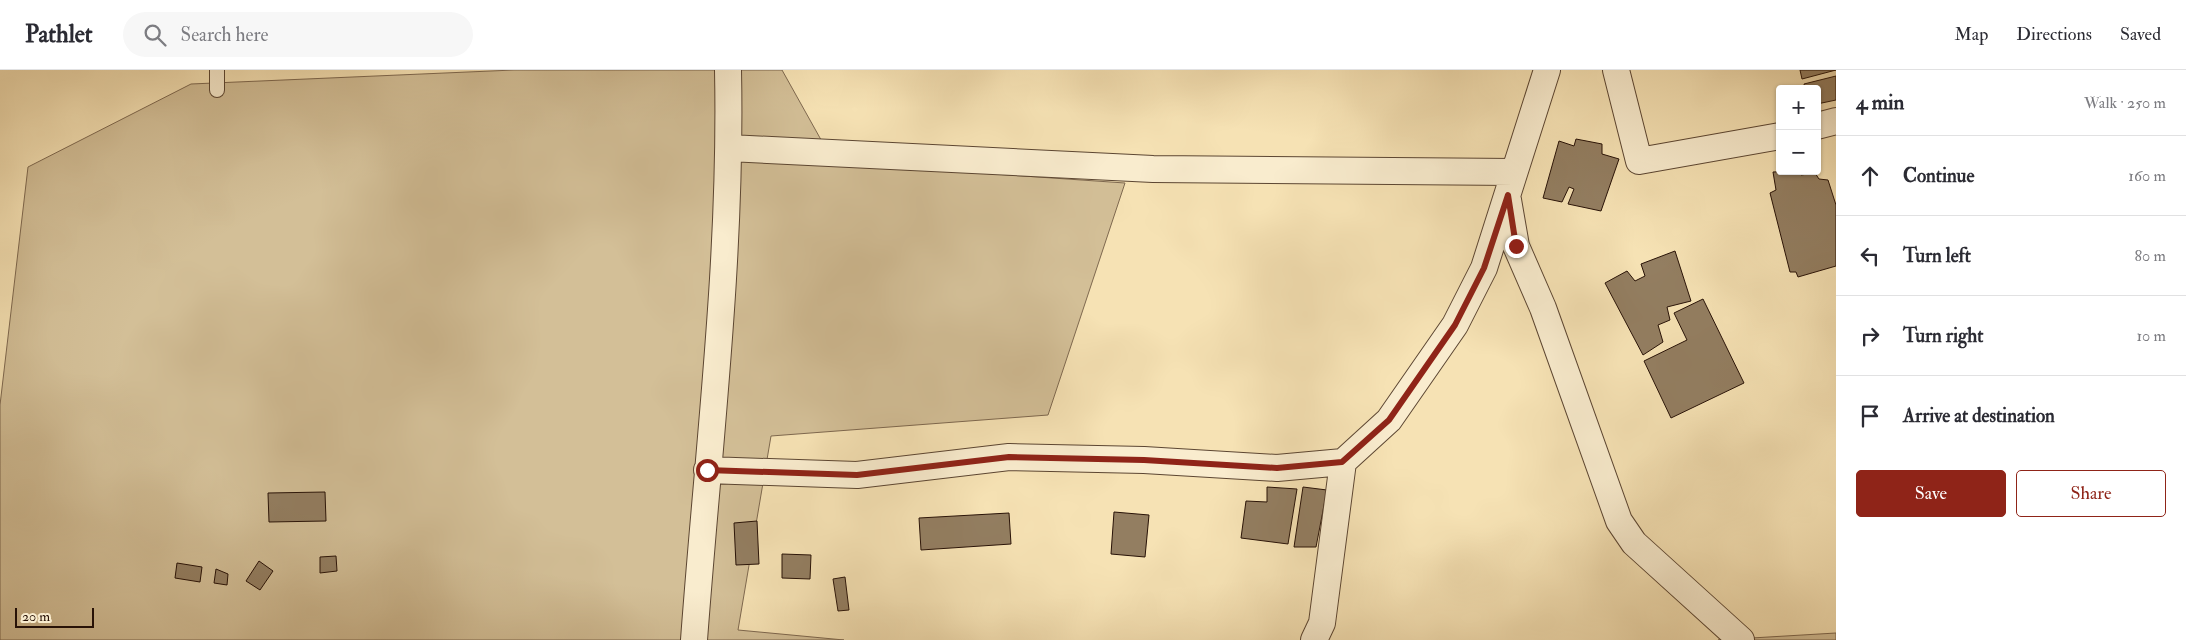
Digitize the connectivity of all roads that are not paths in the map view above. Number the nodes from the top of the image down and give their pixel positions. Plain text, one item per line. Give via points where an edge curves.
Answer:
1 (217, 70) edge
2 (728, 70) edge
3 (1546, 70) edge
4 (1616, 70) edge
5 (217, 90) dead end
6 (1836, 122) edge
7 (1821, 125) edge
8 (1776, 137) edge
9 (729, 148) junction
10 (1511, 184) junction
11 (1342, 462) junction
12 (707, 470) junction
13 (694, 640) edge
14 (1314, 640) edge
15 (1742, 640) edge

1 - 5 lane
2 - 9 street
3 - 10 street
4 - 8 street via 1639,161
6 - 7 street
9 - 10 street
9 - 12 street via 720,325
10 - 11 street via 1484,268 1455,325 1389,420
10 - 15 street via 1516,246 1543,308 1619,521 1634,543
11 - 12 street via 1277,468 1144,460 1009,457 857,475
11 - 14 street via 1322,623
12 - 13 street

